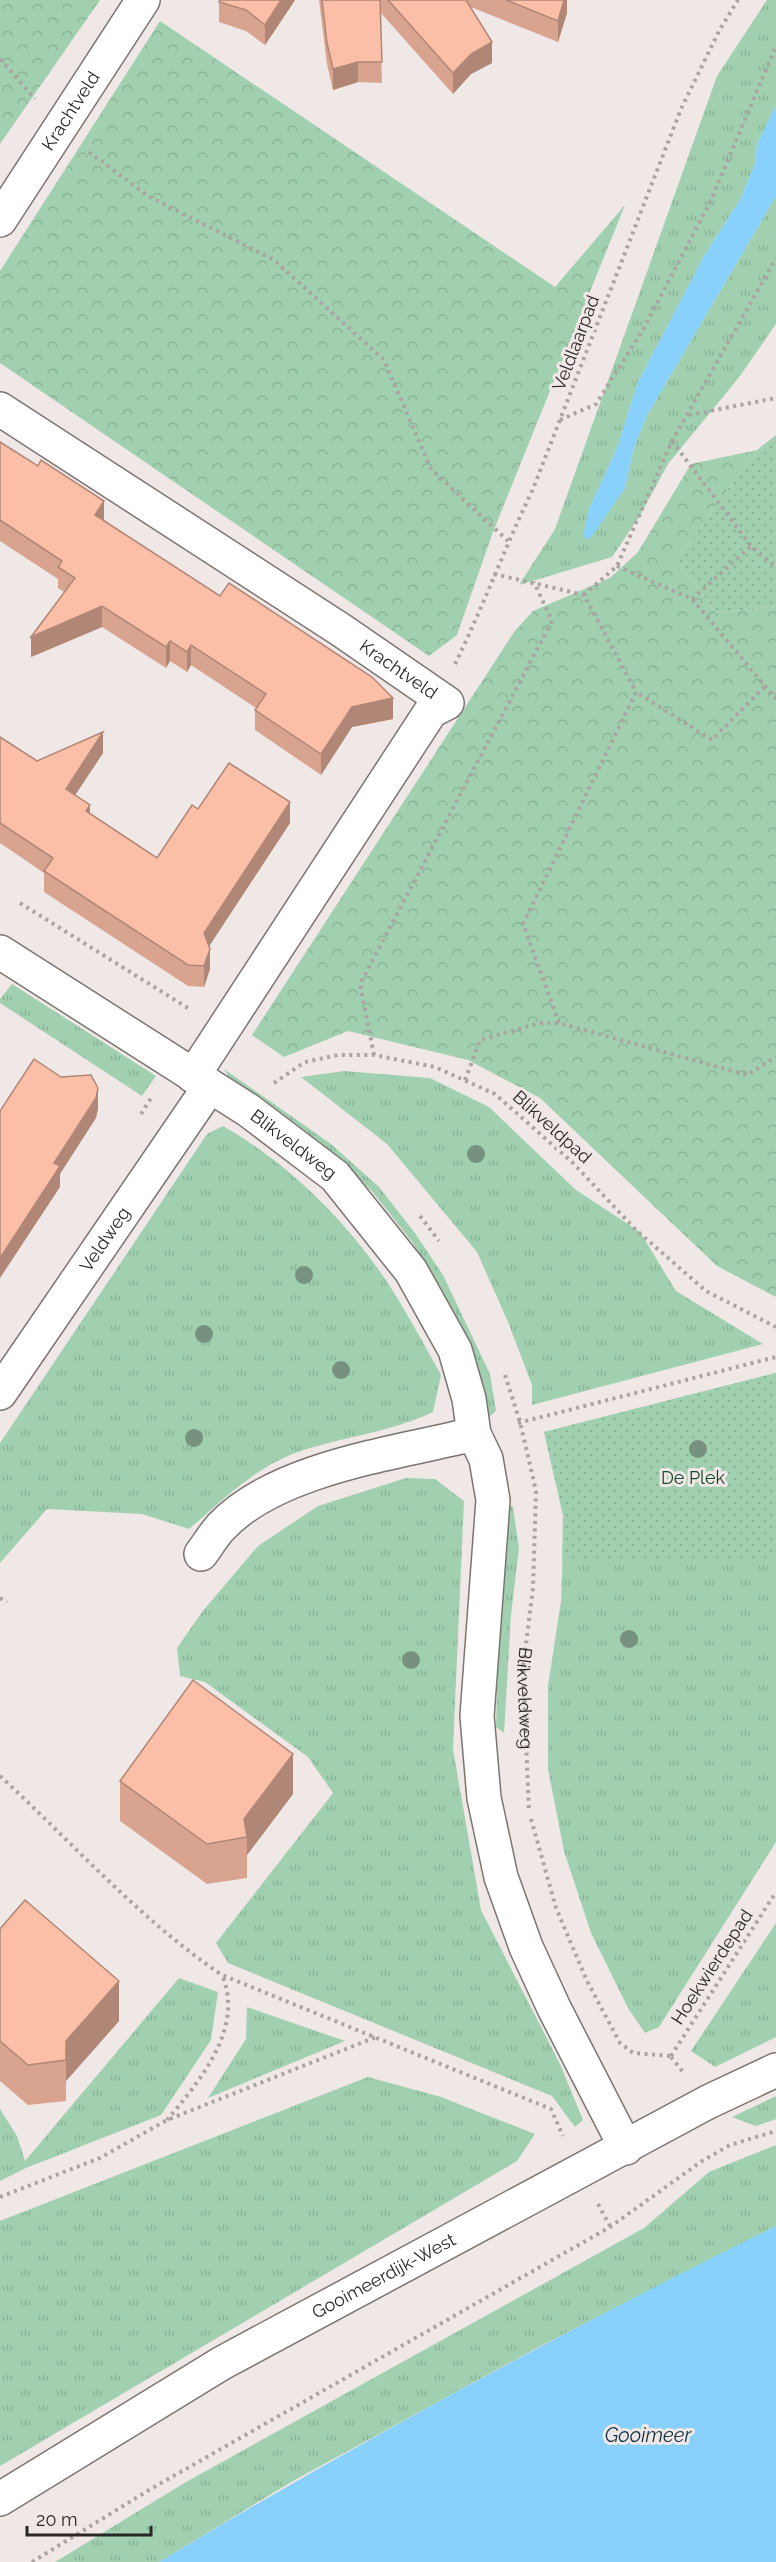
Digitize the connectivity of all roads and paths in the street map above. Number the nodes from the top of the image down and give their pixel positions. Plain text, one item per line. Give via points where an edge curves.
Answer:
1 (143, 0) edge
2 (738, 0) edge
3 (776, 46) edge
4 (0, 59) edge
5 (59, 129) junction
6 (0, 220) edge
7 (776, 258) edge
8 (776, 398) edge
9 (0, 409) edge
10 (688, 415) junction
11 (560, 420) junction
12 (672, 441) junction
13 (508, 541) junction
14 (751, 546) junction
15 (617, 566) junction
16 (776, 567) edge
17 (494, 574) junction
18 (534, 582) junction
19 (584, 595) junction
20 (692, 599) junction
21 (765, 686) junction
22 (636, 692) junction
23 (436, 696) junction
24 (776, 699) edge
25 (20, 903) dead end
26 (0, 952) edge
27 (192, 1011) dead end
28 (559, 1023) junction
29 (374, 1055) junction
30 (776, 1057) edge
31 (192, 1075) junction
32 (465, 1081) junction
33 (271, 1086) dead end
34 (139, 1117) dead end
35 (776, 1327) edge
36 (776, 1357) edge
37 (503, 1371) dead end
38 (0, 1393) edge
39 (520, 1422) junction
40 (474, 1434) junction
41 (201, 1554) dead end
42 (0, 1598) edge
43 (7, 1602) dead end
44 (0, 1776) edge
45 (776, 1892) edge
46 (222, 1975) junction
47 (377, 2036) junction
48 (671, 2056) joint
49 (776, 2070) edge
50 (167, 2120) junction
51 (776, 2131) edge
52 (626, 2148) junction
53 (581, 2172) junction
54 (0, 2198) edge
55 (610, 2227) junction
56 (0, 2499) edge
57 (32, 2562) edge

1 - 5 street, Krachtveld
2 - 11 path, Veldlaarpad via 681,110
3 - 11 path via 711,200 644,328 596,404
4 - 5 path
5 - 6 street, Krachtveld
5 - 13 path via 148,196 274,260 384,360 431,469
7 - 10 path
8 - 10 path
9 - 23 street, Krachtveld
10 - 12 path
11 - 13 path, Veldlaarpad
12 - 14 path
12 - 15 path
13 - 17 path, Veldlaarpad
14 - 16 path
14 - 20 path
15 - 19 path
15 - 20 path
17 - 18 path
17 - 23 path, Veldlaarpad via 475,624
18 - 19 path
18 - 29 path via 552,621 360,984
19 - 22 path
20 - 21 path
21 - 22 path via 712,740
21 - 24 path
22 - 28 path via 523,924
23 - 31 street, Krachtveld via 447,703 431,711
25 - 27 path
26 - 31 street, Blikveldweg
28 - 30 path via 747,1075
28 - 32 path via 540,1023 480,1040
29 - 32 path, Blikveldpad via 435,1068
29 - 33 path, Blikveldpad via 338,1055 305,1062
31 - 34 path
31 - 38 street, Veldweg
31 - 40 street, Blikveldweg via 248,1110 335,1176 411,1271 455,1350
32 - 35 path, Blikveldpad via 495,1094 573,1163 636,1230 705,1291
36 - 39 path
37 - 39 path, Blikveldweg
39 - 40 path
39 - 48 path, Blikveldweg via 536,1491 533,1588 522,1668 529,1813 556,1908 587,1981 620,2043 633,2053
40 - 41 street via 343,1465 291,1482 253,1502 220,1528
40 - 52 street, Blikveldweg via 486,1459 493,1500 477,1716 484,1798 501,1877 526,1947
42 - 43 path
44 - 46 path via 97,1871
45 - 48 path, Hoekwierdepad
46 - 47 path
46 - 50 path via 228,1989 229,2012 218,2046 201,2079
47 - 50 path
47 - 53 path via 551,2109
49 - 52 street, Gooimeerdijk-West
50 - 54 path via 100,2158
51 - 55 path via 730,2145 702,2161
52 - 53 street, Gooimeerdijk-West
53 - 55 path
53 - 56 street, Gooimeerdijk-West via 222,2363
55 - 57 path via 149,2490

